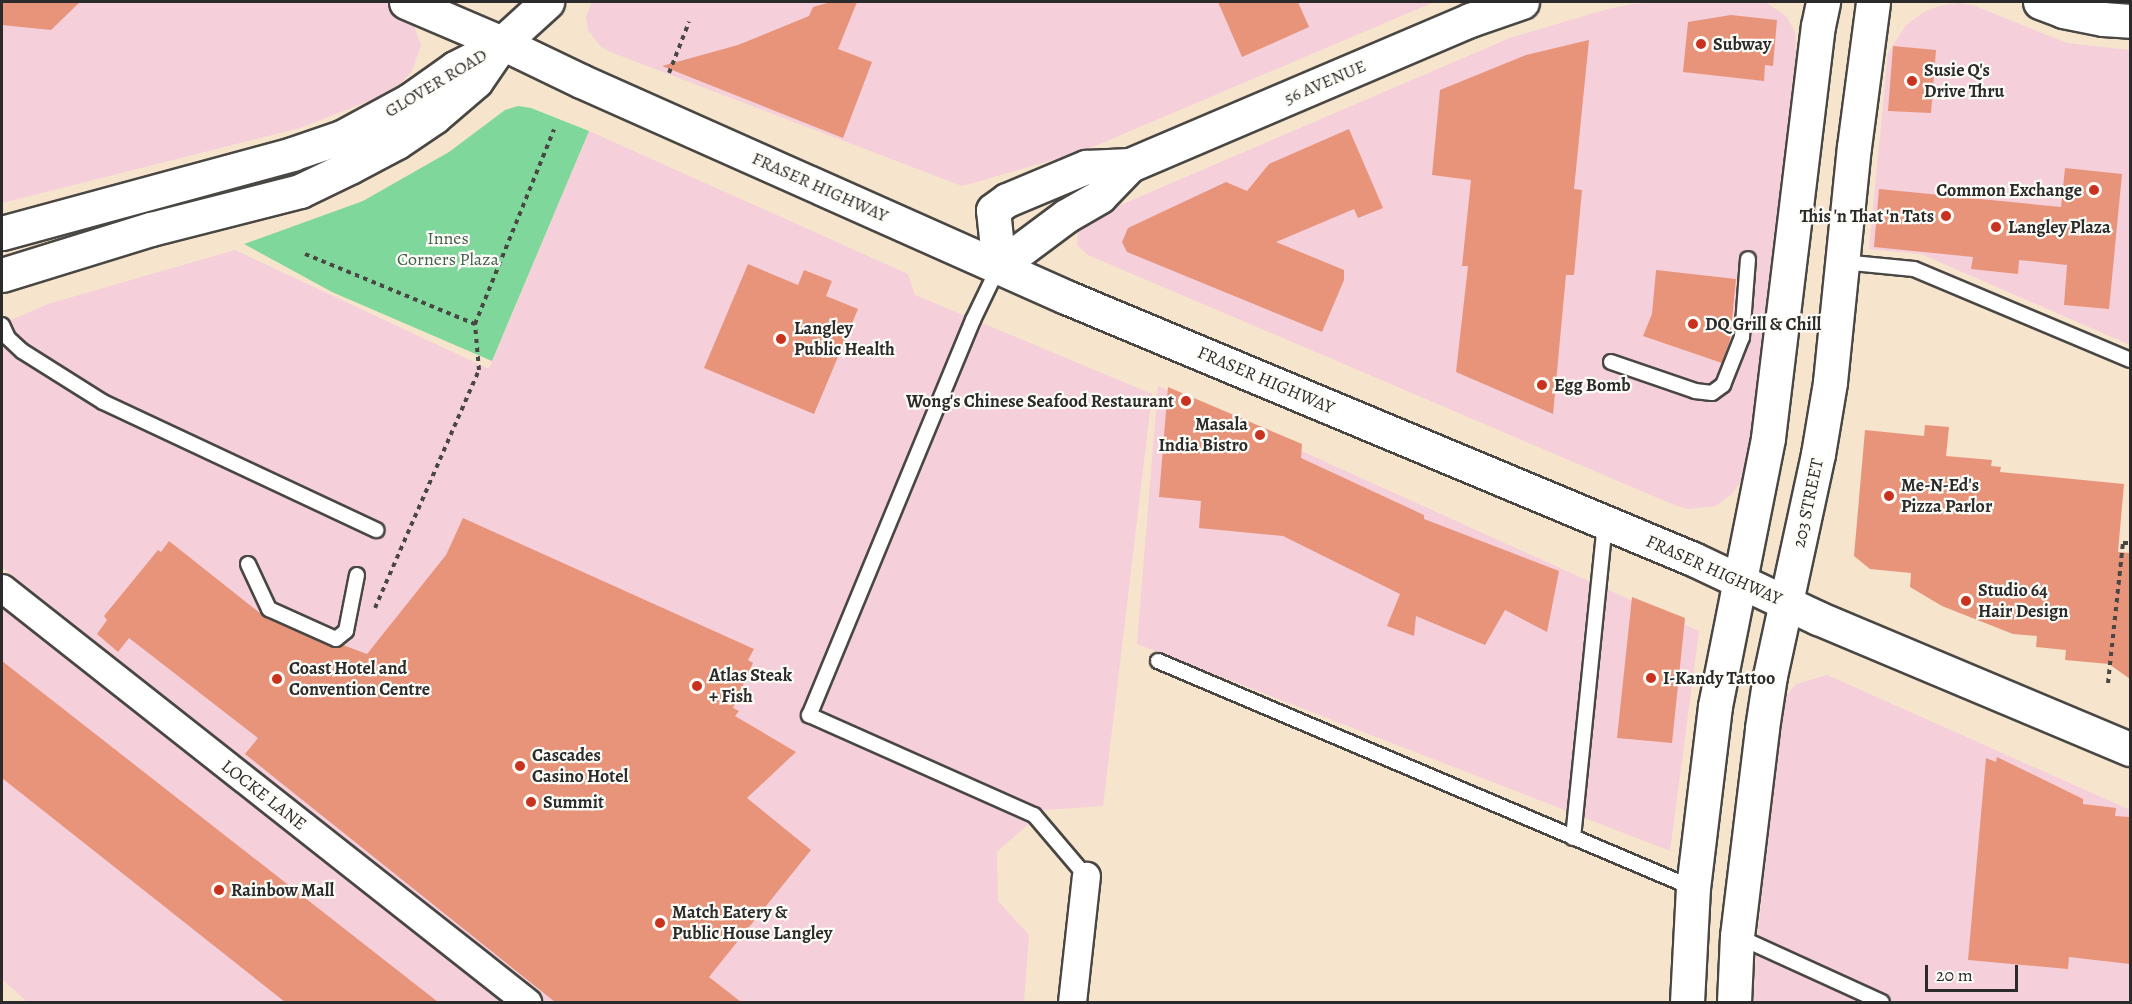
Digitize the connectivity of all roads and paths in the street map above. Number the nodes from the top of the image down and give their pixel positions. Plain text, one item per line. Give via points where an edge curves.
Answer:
1 (406, 2) edge
2 (547, 2) edge
3 (1521, 2) edge
4 (1823, 2) edge
5 (2040, 2) edge
6 (1879, 6) edge
7 (2130, 21) edge
8 (689, 22) dead end
9 (502, 44) junction
10 (669, 72) dead end
11 (554, 129) dead end
12 (1130, 165) junction
13 (2, 233) edge
14 (305, 254) dead end
15 (1748, 259) dead end
16 (1842, 262) junction
17 (999, 266) junction
18 (2, 275) edge
19 (475, 324) junction
20 (2, 325) edge
21 (2130, 360) edge
22 (1611, 362) dead end
23 (1605, 522) junction
24 (376, 530) dead end
25 (2130, 543) edge
26 (248, 564) dead end
27 (357, 576) dead end
28 (1740, 581) junction
29 (2, 588) edge
30 (1786, 603) junction
31 (370, 619) dead end
32 (1158, 660) dead end
33 (2108, 683) dead end
34 (2130, 749) edge
35 (1573, 838) junction
36 (1086, 876) joint
37 (1693, 888) junction
38 (1737, 936) junction
39 (527, 1002) edge
40 (1072, 1002) edge
41 (1687, 1002) edge
42 (1734, 1002) edge
43 (1882, 1002) edge

1 - 9 main road, FRASER HIGHWAY
2 - 9 main road
3 - 12 main road, 56 AVENUE via 1470,20
4 - 28 main road via 1768,438
5 - 7 main road via 2103,20
6 - 16 main road, 203 STREET
8 - 10 path
9 - 13 main road, GLOVER ROAD via 454,68 410,100 342,137
9 - 17 main road, FRASER HIGHWAY
9 - 18 main road, GLOVER ROAD via 476,81 434,117 397,142 300,191
11 - 19 path
12 - 17 main road, 56 AVENUE via 1100,196
12 - 17 main road, 56 AVENUE via 1086,167 1007,200 993,210
14 - 19 path
15 - 22 lane via 1742,337 1723,385 1712,393 1695,391
16 - 21 lane via 1914,269
16 - 30 main road, 203 STREET via 1830,382
17 - 23 main road, FRASER HIGHWAY
17 - 36 lane via 809,715 1034,815
19 - 31 path via 479,370
20 - 24 lane via 8,338 22,351 103,402
23 - 28 main road, FRASER HIGHWAY
23 - 35 lane
25 - 33 path via 2123,543
26 - 27 lane via 269,609 336,639 346,631
28 - 30 main road, FRASER HIGHWAY
28 - 37 main road via 1714,706
29 - 39 street, LOCKE LANE
30 - 34 main road, FRASER HIGHWAY
30 - 38 main road, 203 STREET via 1762,728
32 - 35 lane
35 - 37 lane
36 - 40 street
37 - 41 main road
38 - 42 main road, 203 STREET
38 - 43 lane

